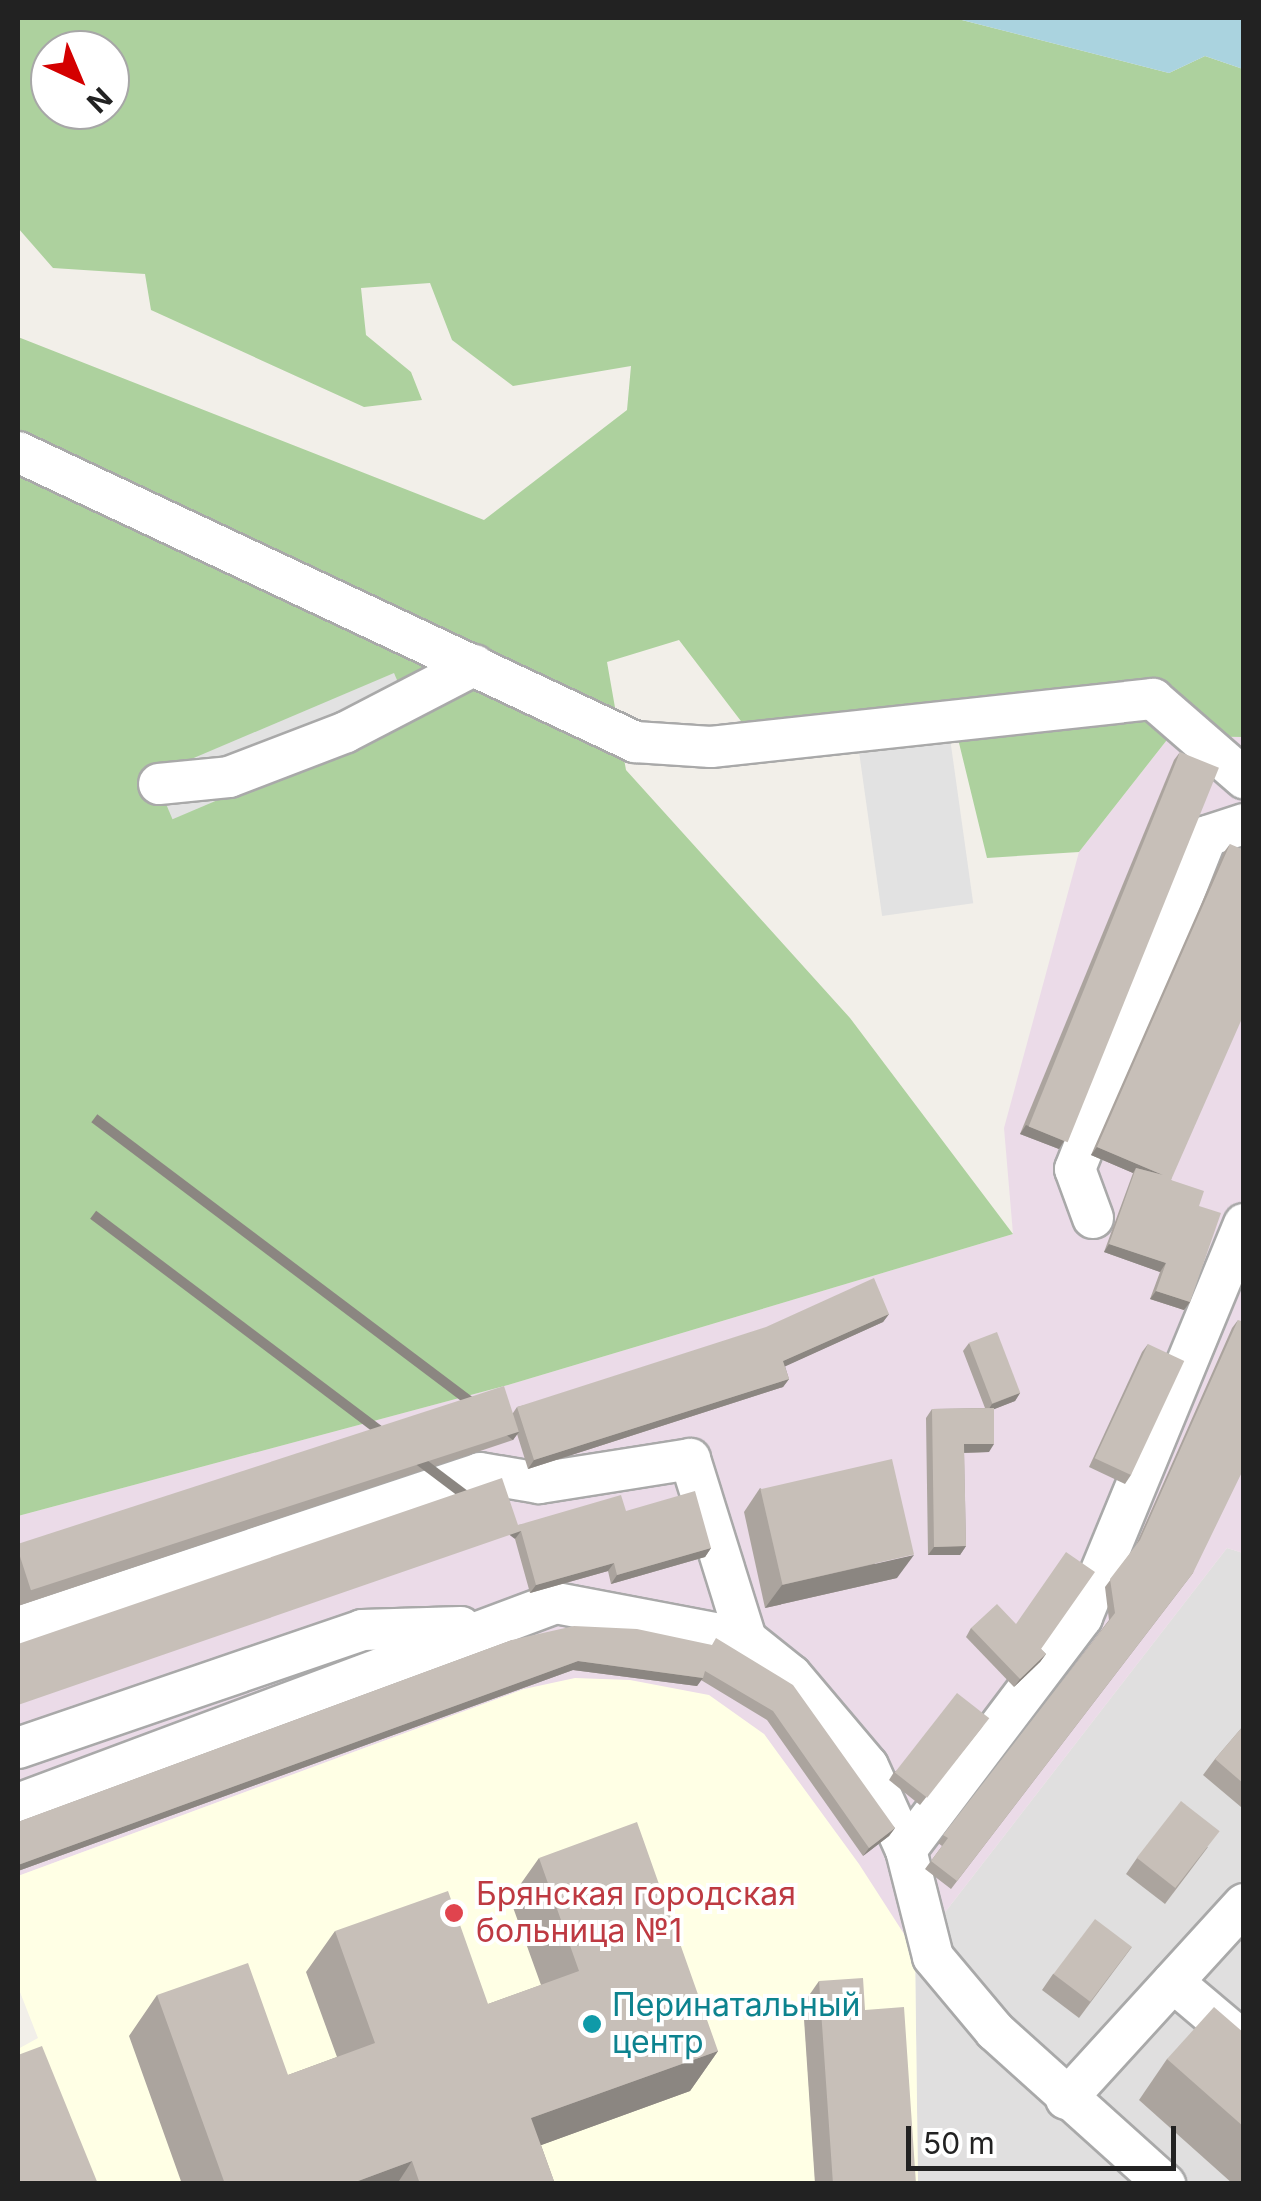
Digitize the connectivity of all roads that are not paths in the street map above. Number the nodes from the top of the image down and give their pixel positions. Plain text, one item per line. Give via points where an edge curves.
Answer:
1 (18, 452) edge
2 (474, 665) junction
3 (1244, 778) edge
4 (160, 784) dead end
5 (1244, 824) edge
6 (1094, 1218) dead end
7 (1244, 1224) edge
8 (18, 1626) edge
9 (495, 1626) junction
10 (746, 1639) junction
11 (18, 1748) edge
12 (18, 1804) edge
13 (906, 1850) junction
14 (1244, 1904) edge
15 (1173, 1982) junction
16 (1244, 2042) edge
17 (1066, 2099) junction
18 (1165, 2184) edge

1 - 2 street
2 - 3 street via 635,742 711,747 1153,700
2 - 4 street via 346,732 229,778
5 - 6 street via 1207,836 1075,1169
7 - 13 street via 1082,1617
8 - 10 street via 480,1472 539,1483 690,1459
9 - 10 street via 556,1603
9 - 11 street via 362,1630
9 - 12 street
10 - 13 street via 790,1675 868,1766
13 - 17 street via 933,1958
14 - 15 street
15 - 16 street
15 - 17 street
17 - 18 street

